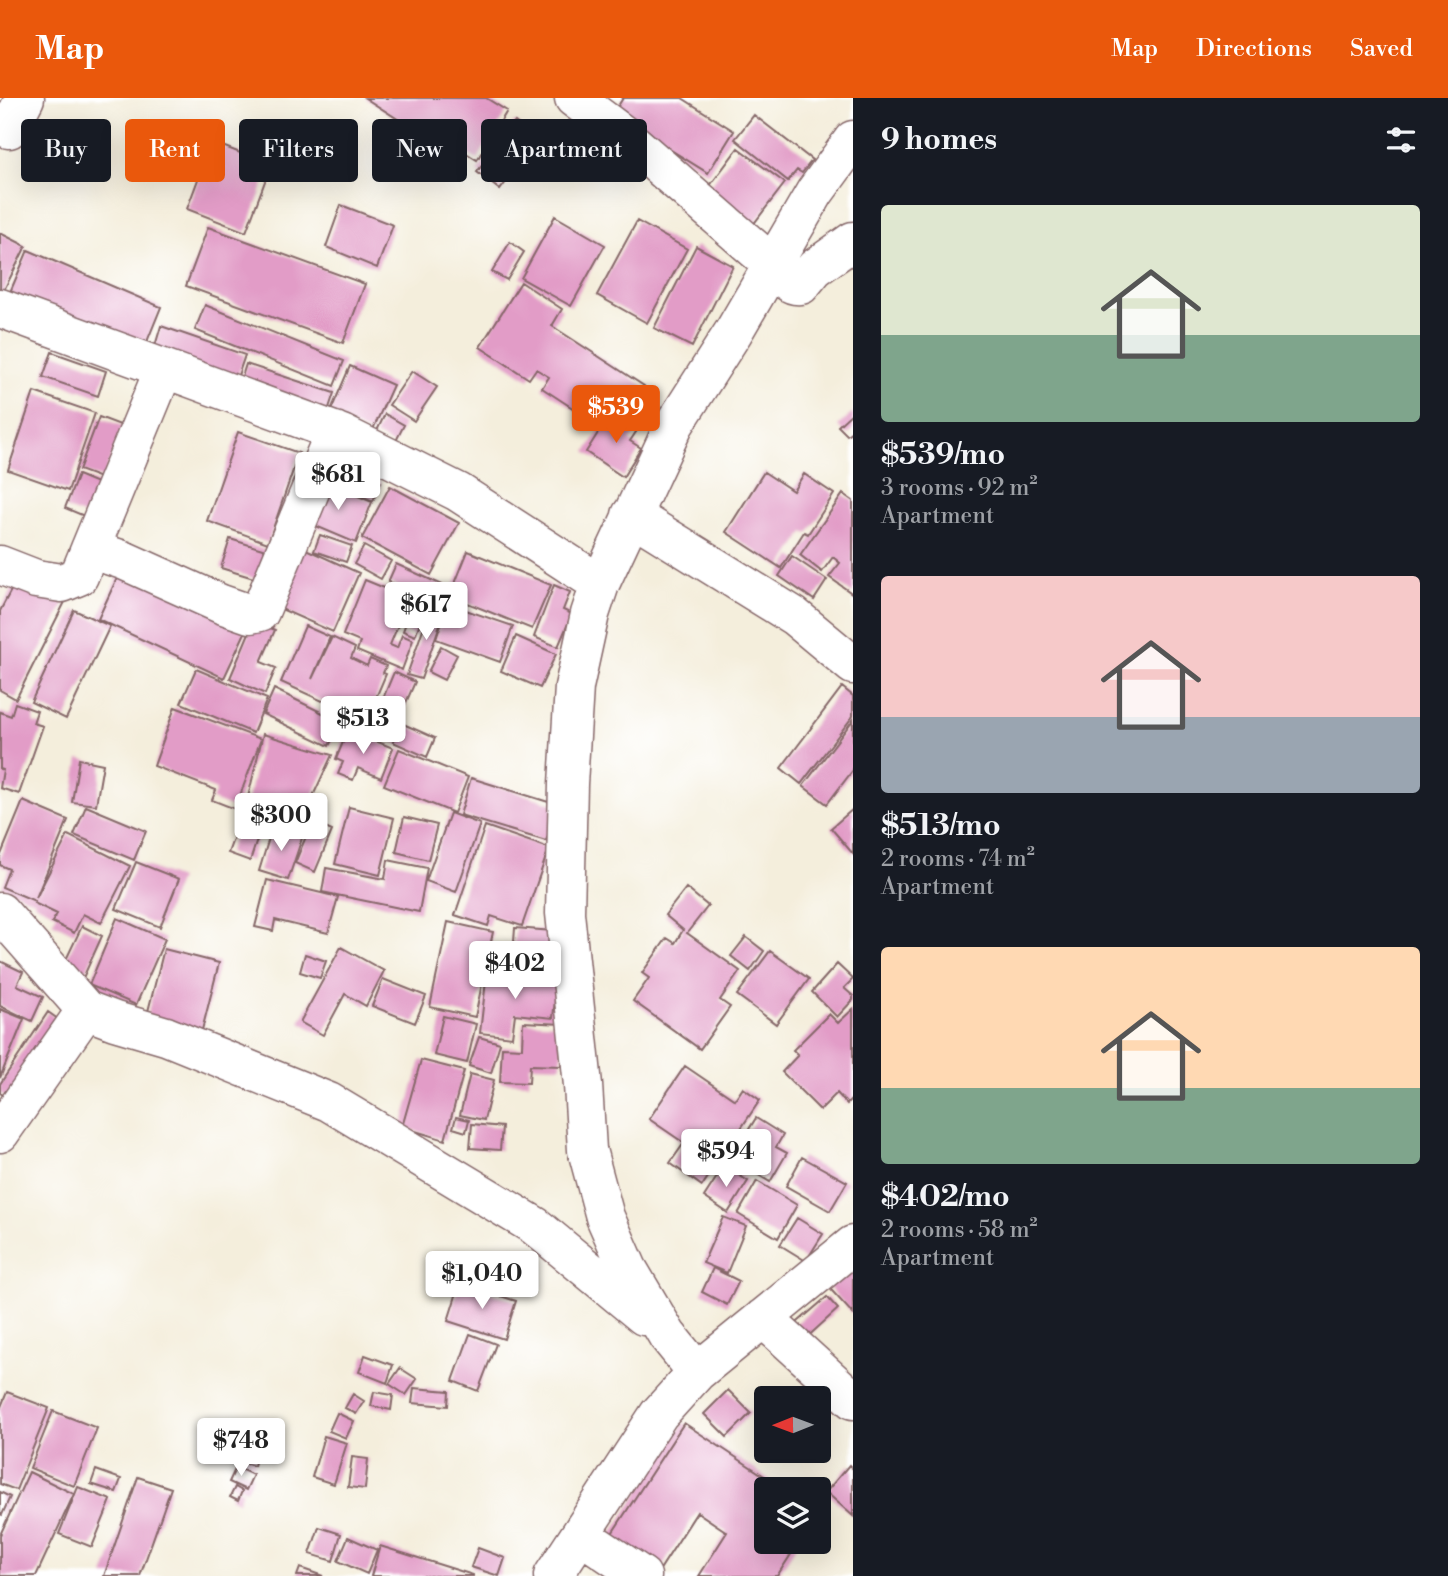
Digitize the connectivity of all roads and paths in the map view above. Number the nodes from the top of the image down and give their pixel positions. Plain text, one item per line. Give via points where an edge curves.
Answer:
1 (574, 98) edge
2 (853, 140) edge
3 (853, 242) edge
4 (772, 265) junction
5 (0, 308) edge
6 (164, 369) junction
7 (335, 431) junction
8 (631, 514) junction
9 (90, 549) junction
10 (0, 565) edge
11 (600, 584) junction
12 (853, 665) edge
13 (0, 912) edge
14 (86, 1010) junction
15 (3, 1124) edge
16 (853, 1245) edge
17 (763, 1318) junction
18 (667, 1335) junction
19 (697, 1372) junction
20 (853, 1400) edge
21 (581, 1535) junction
22 (553, 1576) edge
23 (642, 1576) edge

1 - 4 street
2 - 4 street via 815,192
3 - 4 street via 815,268 801,285 789,283
4 - 8 street via 674,425
5 - 6 street
6 - 7 street
6 - 9 street
7 - 9 street via 260,612 250,614 221,604
7 - 11 street via 457,492
8 - 11 street
8 - 12 street via 794,616
9 - 10 street via 79,576 62,583
11 - 18 street via 574,687 565,913 587,1150 604,1217
13 - 14 street
14 - 15 street
14 - 18 street via 166,1036 329,1102 535,1226
16 - 17 street
17 - 19 street
17 - 20 street
18 - 19 street
19 - 21 street via 659,1414
21 - 22 street
21 - 23 street

